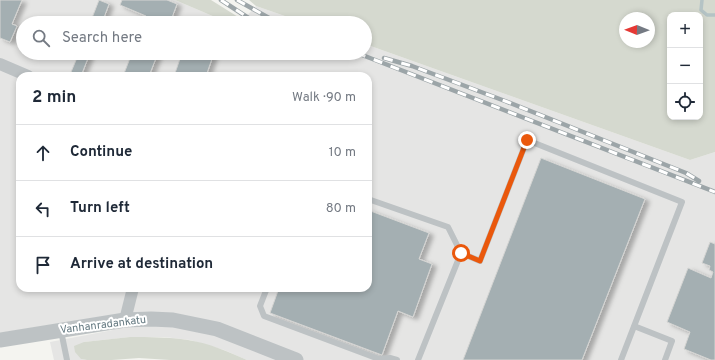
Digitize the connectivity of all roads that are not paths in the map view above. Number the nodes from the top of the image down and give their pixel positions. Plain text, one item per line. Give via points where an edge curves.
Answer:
1 (0, 64) edge
2 (19, 72) edge
3 (372, 200) edge
4 (461, 253) junction
5 (132, 292) edge
6 (265, 292) edge
7 (125, 320) junction
8 (634, 326) junction
9 (60, 330) junction
10 (0, 340) edge
11 (290, 359) edge
12 (67, 360) edge
13 (397, 360) edge
14 (418, 360) edge
15 (621, 360) edge
16 (665, 360) edge

1 - 2 street
3 - 4 lane via 448,227
4 - 8 lane via 480,261 527,140 682,202
4 - 14 lane
5 - 7 street
6 - 13 lane via 260,306 264,316 379,360
7 - 9 street, Vanhanradankatu
7 - 11 street, Vanhanradankatu via 173,320 217,329
8 - 15 lane
8 - 16 lane via 672,341
9 - 10 street, Vanhanradankatu
9 - 12 lane

